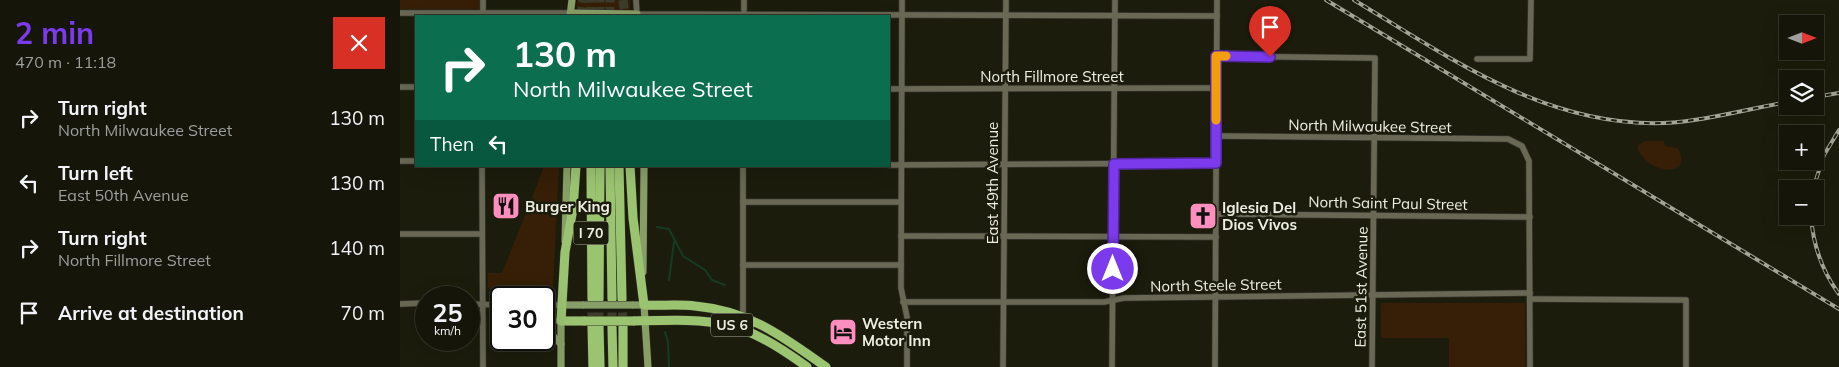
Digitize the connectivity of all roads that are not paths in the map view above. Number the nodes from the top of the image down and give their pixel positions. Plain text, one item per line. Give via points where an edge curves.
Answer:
1 (483, 0) edge
2 (572, 0) edge
3 (636, 0) edge
4 (744, 0) edge
5 (902, 0) edge
6 (1006, 0) edge
7 (1115, 0) edge
8 (1217, 0) edge
9 (1531, 0) edge
10 (400, 13) edge
11 (902, 13) junction
12 (482, 14) edge
13 (1006, 14) junction
14 (570, 15) edge
15 (637, 15) edge
16 (744, 15) junction
17 (1115, 15) junction
18 (1217, 16) junction
19 (1216, 56) junction
20 (1477, 59) dead end
21 (400, 87) edge
22 (415, 87) edge
23 (901, 87) junction
24 (1115, 88) junction
25 (1216, 88) junction
26 (890, 89) edge
27 (1005, 89) junction
28 (1216, 136) junction
29 (1375, 138) junction
30 (400, 161) edge
31 (415, 161) edge
32 (1216, 163) junction
33 (1005, 164) junction
34 (1114, 164) junction
35 (890, 165) edge
36 (901, 165) junction
37 (482, 167) edge
38 (567, 167) edge
39 (576, 167) edge
40 (591, 167) edge
41 (600, 167) edge
42 (610, 167) edge
43 (619, 167) edge
44 (630, 167) edge
45 (644, 167) edge
46 (743, 167) edge
47 (743, 202) junction
48 (901, 202) junction
49 (1216, 214) junction
50 (1374, 216) junction
51 (1530, 217) junction
52 (400, 234) edge
53 (482, 234) junction
54 (901, 236) junction
55 (1004, 236) junction
56 (1113, 236) junction
57 (1216, 237) junction
58 (565, 252) junction
59 (743, 265) junction
60 (901, 265) junction
61 (642, 282) junction
62 (1373, 296) junction
63 (1530, 296) junction
64 (1215, 297) junction
65 (612, 299) tunnel mouth
66 (622, 299) tunnel mouth
67 (1114, 300) junction
68 (903, 302) junction
69 (1004, 302) junction
70 (400, 304) edge
71 (415, 304) edge
72 (480, 305) edge
73 (483, 305) junction
74 (490, 305) edge
75 (555, 305) edge
76 (562, 305) junction
77 (644, 305) junction
78 (743, 315) junction
79 (555, 321) edge
80 (561, 321) junction
81 (646, 321) junction
82 (592, 325) junction
83 (612, 326) tunnel mouth
84 (623, 326) tunnel mouth
85 (555, 338) edge
86 (561, 344) junction
87 (483, 367) edge
88 (561, 367) edge
89 (593, 367) edge
90 (600, 367) edge
91 (613, 367) edge
92 (623, 367) edge
93 (648, 367) edge
94 (807, 367) edge
95 (826, 367) edge
96 (907, 367) edge
97 (1003, 367) edge
98 (1112, 367) edge
99 (1215, 367) edge
100 (1372, 367) edge
101 (1530, 367) edge
102 (1686, 367) edge

1 - 12 street
2 - 14 main road
3 - 15 street
4 - 16 street
5 - 11 street
6 - 13 street, East 49th Avenue
7 - 17 street
8 - 18 street
9 - 20 street via 1530,59
10 - 12 street
11 - 13 street
11 - 16 street
11 - 23 street
12 - 14 street
13 - 17 street
13 - 27 street, East 49th Avenue
14 - 15 main road
15 - 16 street
17 - 18 street
17 - 24 street
18 - 19 street
19 - 25 street
19 - 29 street, East 51st Avenue via 1375,58
21 - 22 street
23 - 26 street, North Fillmore Street
23 - 27 street, North Fillmore Street
23 - 36 street
24 - 25 street, North Fillmore Street
24 - 27 street, North Fillmore Street
24 - 34 street
25 - 28 street
27 - 33 street, East 49th Avenue
28 - 29 street, North Milwaukee Street
28 - 32 street
29 - 50 street, East 51st Avenue
29 - 51 street, North Milwaukee Street via 1508,139 1522,146 1529,161
30 - 31 street
32 - 34 street
32 - 49 street
33 - 34 street
33 - 36 street
33 - 55 street, East 49th Avenue
34 - 56 street
35 - 36 street
36 - 48 street
37 - 53 street
38 - 58 main road
39 - 58 highway via 574,208
40 - 41 highway, I 70 via 596,299
42 - 65 highway
43 - 66 highway, I 70
44 - 61 highway
45 - 61 main road
46 - 47 street
47 - 48 street
47 - 59 street
48 - 54 street
49 - 50 street, North Saint Paul Street
49 - 57 street
50 - 51 street, North Saint Paul Street
50 - 62 street, East 51st Avenue
51 - 63 street
52 - 53 street
53 - 73 street
54 - 55 street
54 - 60 street
55 - 56 street
55 - 69 street, East 49th Avenue
56 - 57 street
56 - 67 street
57 - 64 street
58 - 76 highway
59 - 60 street
59 - 78 street
60 - 68 street
61 - 77 highway
62 - 63 street, North Steele Street
62 - 64 street, North Steele Street
62 - 100 street, East 51st Avenue
63 - 101 street
63 - 102 street, North Steele Street via 1686,300
64 - 67 street, North Steele Street
64 - 99 street
67 - 69 street, North Steele Street
67 - 98 street
68 - 69 street, North Steele Street
68 - 96 street via 907,322
69 - 97 street, East 49th Avenue
70 - 71 street
72 - 73 street
73 - 74 street
73 - 87 street
75 - 76 street
76 - 77 main road, bridge
76 - 80 highway
77 - 78 highway, US 6 via 696,306
77 - 81 main road
78 - 95 highway, US 6 via 777,332
79 - 80 street
80 - 82 highway, US 6
80 - 86 main road
81 - 82 highway, US 6, bridge
81 - 93 main road
81 - 94 highway, US 6 via 692,319 726,324 761,336
82 - 89 highway
82 - 90 highway
83 - 91 highway
84 - 92 highway
85 - 86 main road
86 - 88 main road

